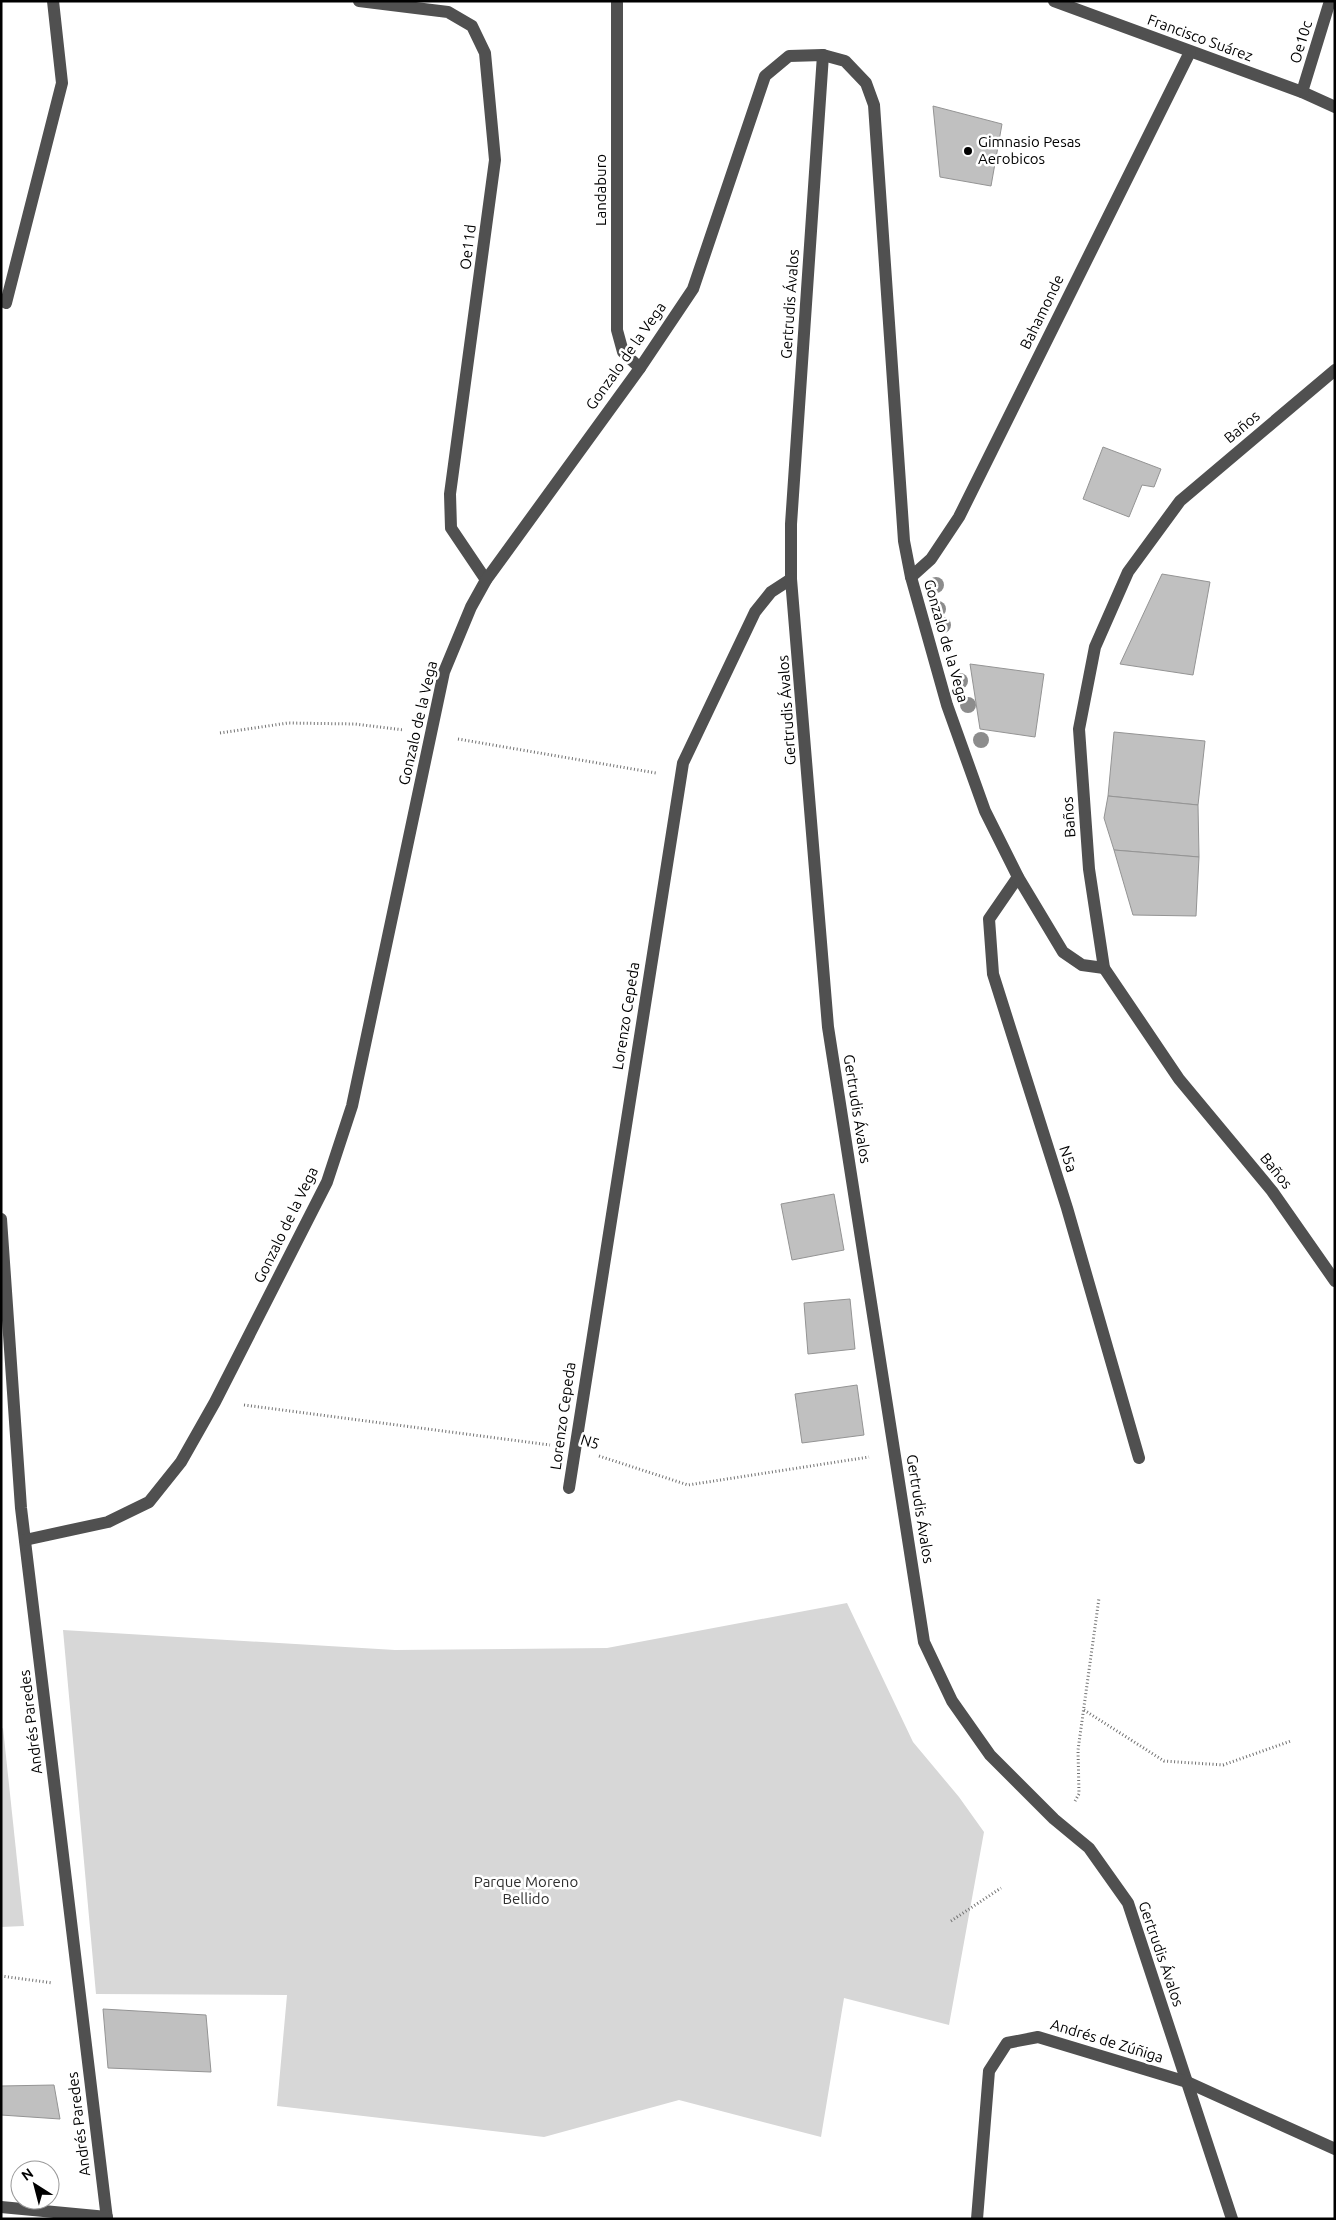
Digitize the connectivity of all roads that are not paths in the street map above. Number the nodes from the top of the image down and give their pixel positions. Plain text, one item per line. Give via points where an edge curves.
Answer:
1 (52, 1) edge
2 (359, 1) edge
3 (1054, 1) edge
4 (1330, 1) edge
5 (617, 3) dead end
6 (1190, 52) junction
7 (823, 56) junction
8 (1302, 92) junction
9 (1335, 108) edge
10 (6, 303) dead end
11 (640, 368) junction
12 (1335, 370) edge
13 (911, 577) junction
14 (791, 579) junction
15 (486, 580) junction
16 (1018, 877) junction
17 (1104, 968) junction
18 (1, 1220) edge
19 (1335, 1282) edge
20 (1139, 1458) dead end
21 (569, 1488) dead end
22 (25, 1540) junction
23 (1187, 2082) junction
24 (1335, 2149) edge
25 (1, 2207) edge
26 (107, 2218) edge
27 (977, 2219) edge
28 (1232, 2219) edge

1 - 10 street via 62,83
2 - 15 street, Oe11d via 448,12 472,26 485,53 495,160 450,494 451,528
3 - 6 street, Francisco Suárez
4 - 8 street, Oe10c
5 - 11 street, Landaburo via 617,330 624,352
6 - 8 street, Francisco Suárez
6 - 13 street, Bahamonde via 959,517 932,560
7 - 11 street, Gonzalo de la Vega via 789,56 765,76 693,289
7 - 13 street, Gonzalo de la Vega via 845,61 866,83 874,105 904,540
7 - 14 street, Gertrudis Ávalos via 791,524
8 - 9 street, Francisco Suárez
11 - 15 street, Gonzalo de la Vega
12 - 17 street, Baños via 1180,501 1128,572 1095,647 1079,729 1089,869
13 - 16 street, Gonzalo de la Vega via 946,705 985,811
14 - 21 street, Lorenzo Cepeda via 771,592 755,612 683,764
14 - 23 street, Gertrudis Ávalos via 828,1027 924,1642 952,1701 990,1755 1060,1825 1089,1848 1128,1903
15 - 22 street, Gonzalo de la Vega via 444,672 352,1106 327,1182 215,1402 181,1462 149,1502 108,1522
16 - 17 street, Gonzalo de la Vega via 1063,952 1082,965
16 - 20 street, N5a via 989,919 993,974 1067,1208
17 - 19 street, Baños via 1179,1080 1272,1191
18 - 22 street, Andrés Paredes
22 - 26 street, Andrés Paredes
23 - 24 street, Andrés de Zúñiga
23 - 27 street, Andrés de Zúñiga via 1038,2037 1007,2043 989,2071
23 - 28 street, Gertrudis Ávalos
25 - 26 street

